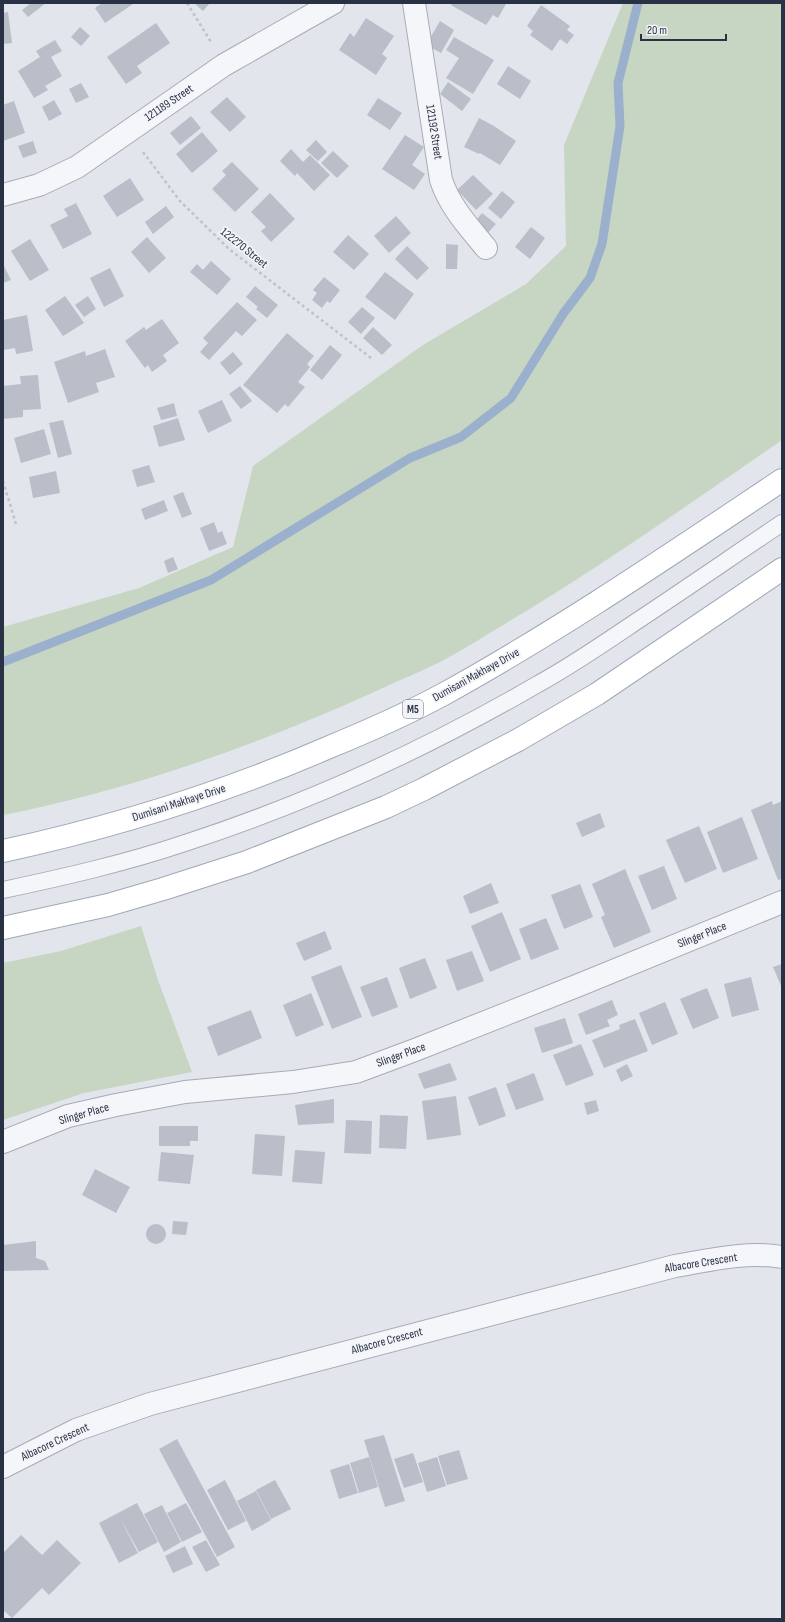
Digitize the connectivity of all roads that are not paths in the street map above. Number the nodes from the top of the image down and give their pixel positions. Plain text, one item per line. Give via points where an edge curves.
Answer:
1 (333, 3) edge
2 (414, 3) edge
3 (3, 195) edge
4 (486, 248) dead end
5 (782, 480) edge
6 (782, 523) edge
7 (782, 569) edge
8 (3, 851) edge
9 (3, 890) edge
10 (782, 902) edge
11 (3, 928) edge
12 (3, 1142) edge
13 (782, 1257) edge
14 (3, 1467) edge

1 - 3 street, 121189 Street via 224,65 77,167 39,185
2 - 4 street, 121192 Street via 441,180 445,193 460,216
5 - 8 main road, Dumisani Makhaye Drive / M5 via 649,569 441,696 298,761 196,799 98,829
6 - 9 lane via 611,639 540,683 457,730 399,758 309,798 182,844
7 - 11 main road via 597,694 518,740 386,808 247,862 163,889 108,905
10 - 12 street, Slinger Place via 542,1000 356,1072 293,1082 185,1092 116,1105 68,1116
13 - 14 street, Albacore Crescent via 723,1257 675,1266 150,1404 76,1430

